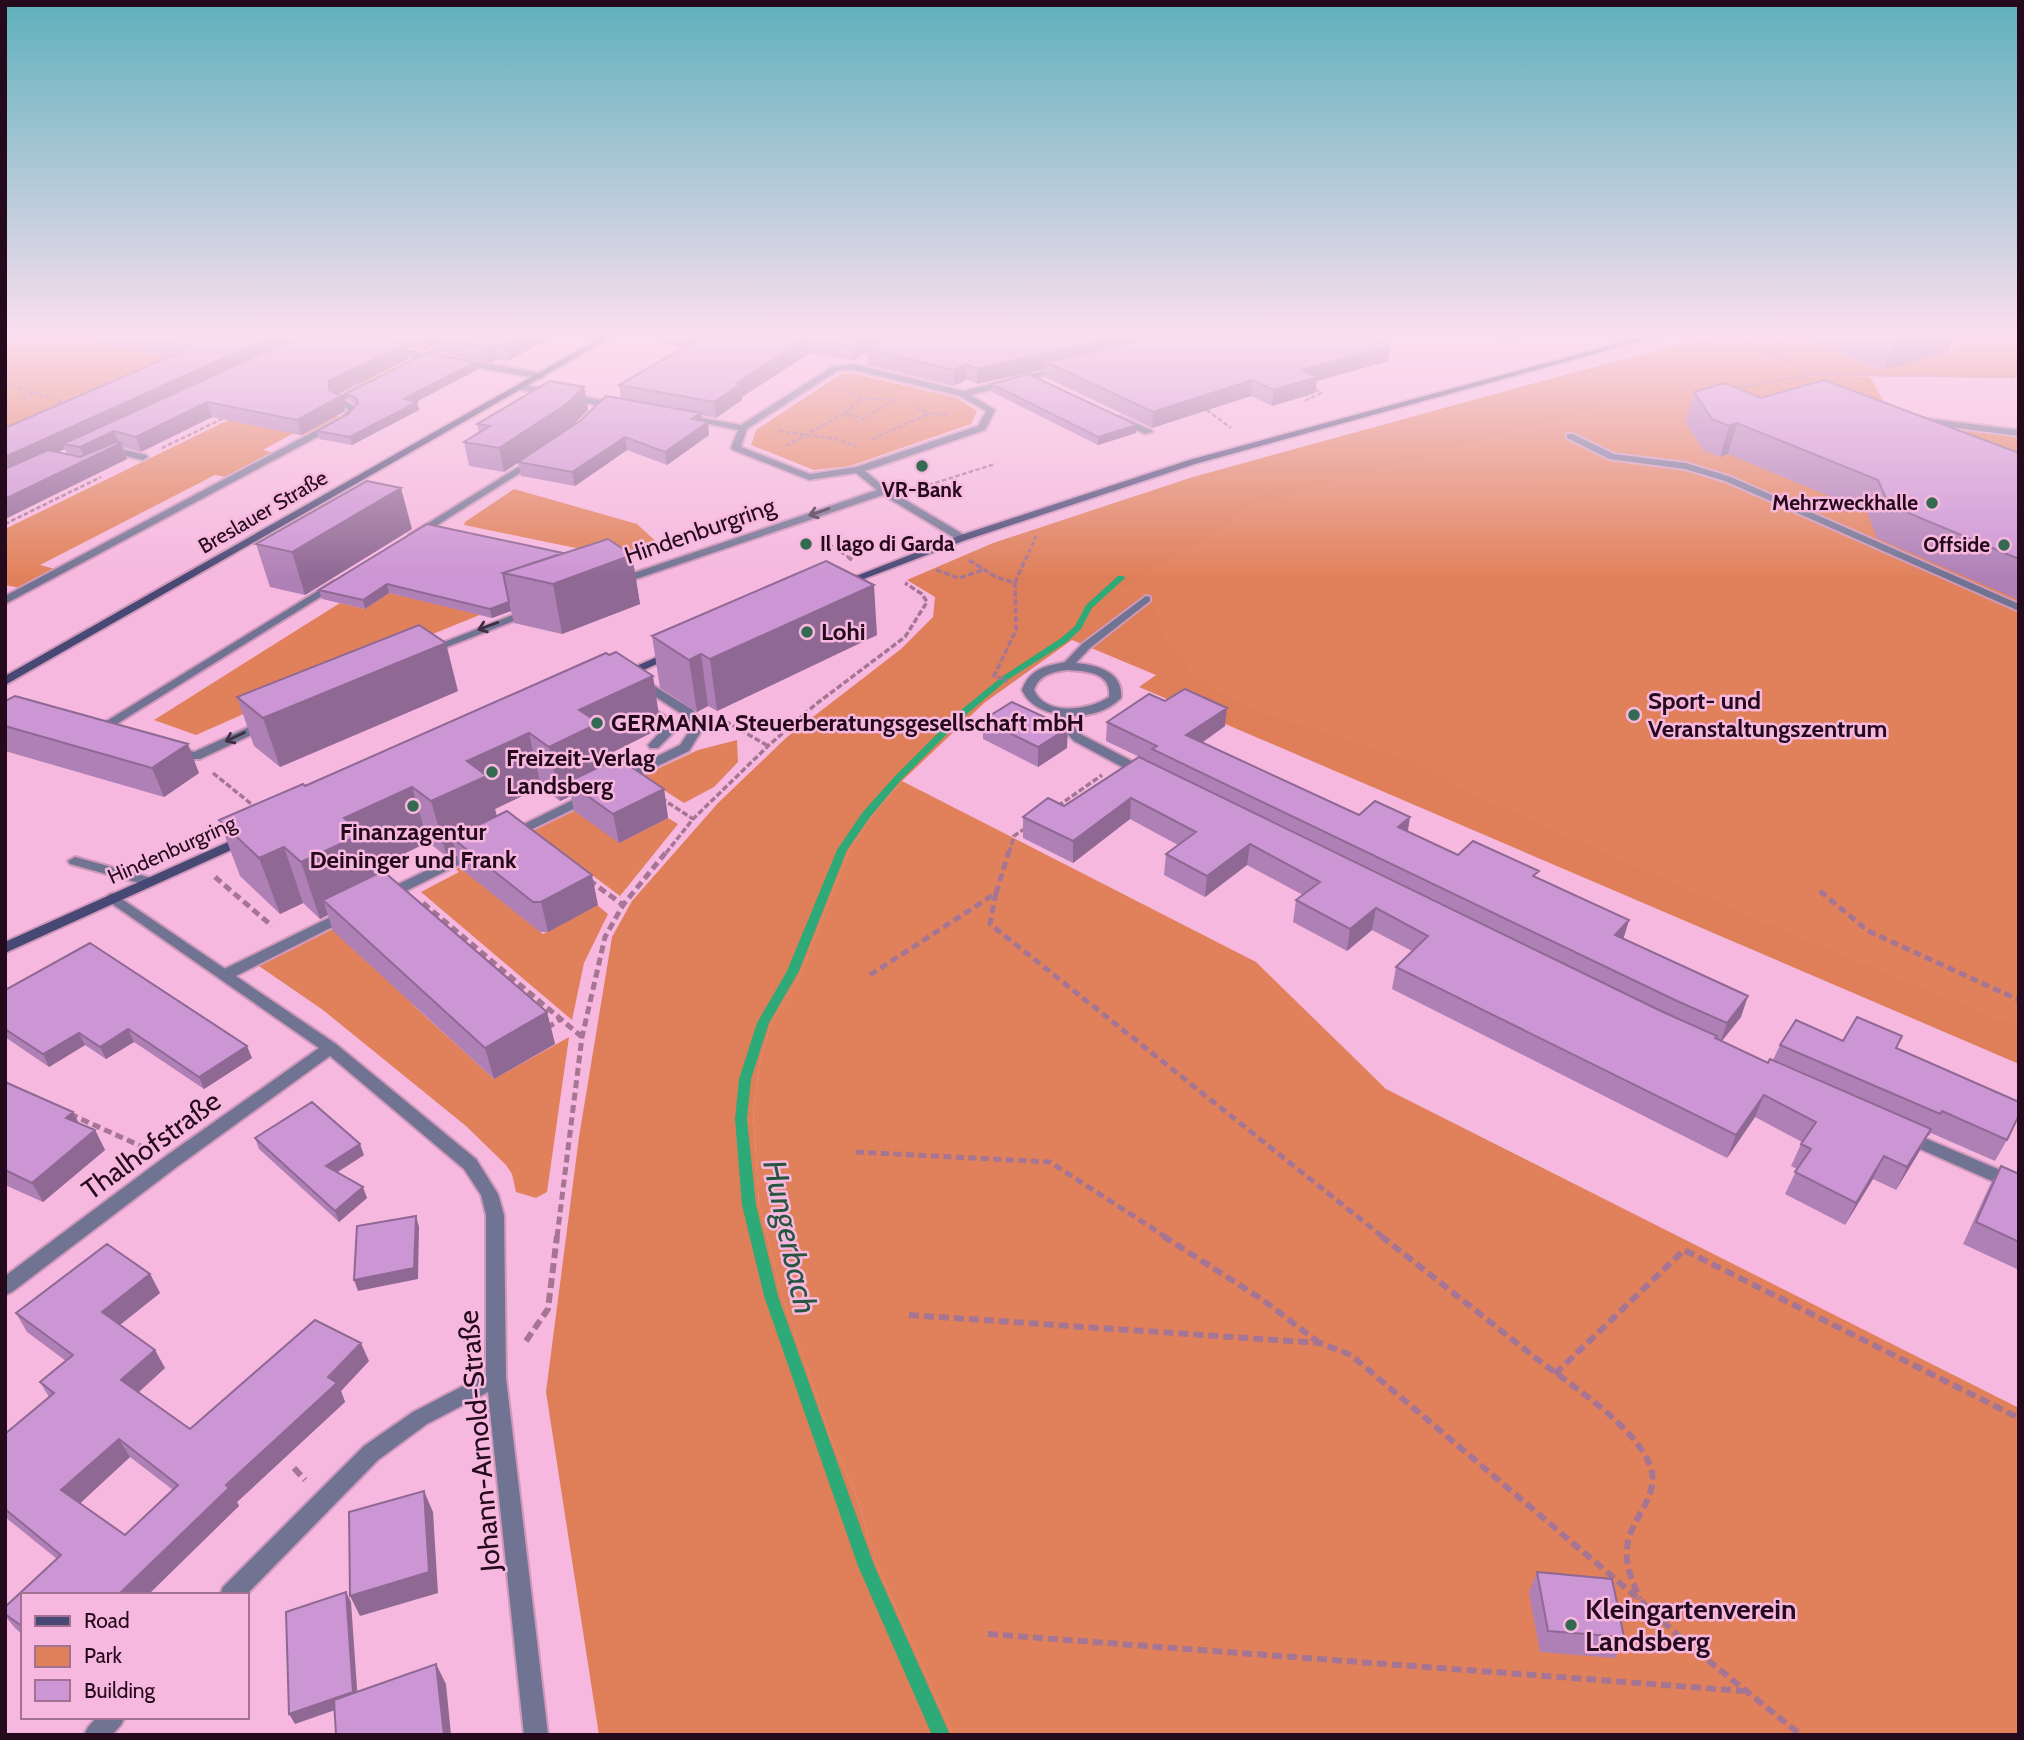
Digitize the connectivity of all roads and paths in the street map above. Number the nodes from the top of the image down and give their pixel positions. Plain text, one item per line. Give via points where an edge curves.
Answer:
1 (229, 415) edge
2 (348, 415) edge
3 (471, 415) edge
4 (668, 415) edge
5 (763, 415) edge
6 (841, 415) edge
7 (852, 415) edge
8 (924, 415) edge
9 (988, 415) edge
10 (1112, 415) edge
11 (1214, 415) edge
12 (1364, 415) edge
13 (864, 419) dead end
14 (1906, 419) edge
15 (743, 428) junction
16 (1148, 432) dead end
17 (1242, 432) dead end
18 (2019, 433) edge
19 (805, 434) junction
20 (1570, 436) dead end
21 (863, 448) junction
22 (543, 454) edge
23 (143, 457) junction
24 (891, 458) junction
25 (765, 459) junction
26 (99, 463) edge
27 (995, 464) dead end
28 (858, 470) junction
29 (889, 494) junction
30 (5, 524) edge
31 (1038, 531) dead end
32 (962, 538) junction
33 (407, 539) edge
34 (865, 555) dead end
35 (968, 559) dead end
36 (844, 563) dead end
37 (927, 565) dead end
38 (983, 570) junction
39 (895, 578) dead end
40 (339, 581) edge
41 (1016, 583) junction
42 (601, 587) edge
43 (831, 588) edge
44 (1146, 598) dead end
45 (5, 601) edge
46 (2019, 608) edge
47 (537, 609) edge
48 (685, 648) edge
49 (414, 657) edge
50 (1067, 666) junction
51 (627, 673) junction
52 (994, 676) dead end
53 (5, 681) edge
54 (606, 682) edge
55 (632, 699) edge
56 (1065, 713) junction
57 (281, 716) edge
58 (116, 731) edge
59 (654, 745) dead end
60 (168, 748) edge
61 (195, 756) junction
62 (1122, 761) junction
63 (628, 776) junction
64 (1159, 780) edge
65 (668, 803) junction
66 (1057, 806) edge
67 (656, 809) edge
68 (245, 814) edge
69 (694, 820) junction
70 (1035, 821) edge
71 (261, 831) edge
72 (75, 861) dead end
73 (224, 869) edge
74 (585, 877) edge
75 (150, 882) junction
76 (403, 887) junction
77 (599, 887) junction
78 (592, 891) edge
79 (1820, 891) dead end
80 (996, 893) junction
81 (113, 898) junction
82 (623, 905) junction
83 (428, 907) junction
84 (419, 912) edge
85 (441, 918) junction
86 (432, 923) edge
87 (460, 934) junction
88 (451, 939) edge
89 (290, 942) junction
90 (5, 948) edge
91 (505, 971) junction
92 (226, 974) junction
93 (870, 975) dead end
94 (495, 977) edge
95 (519, 984) junction
96 (509, 989) edge
97 (2019, 1000) edge
98 (546, 1007) junction
99 (536, 1012) edge
100 (561, 1019) junction
101 (541, 1031) edge
102 (582, 1037) junction
103 (330, 1048) junction
104 (59, 1109) edge
105 (1898, 1132) edge
106 (856, 1152) dead end
107 (172, 1161) junction
108 (2019, 1186) edge
109 (5, 1287) edge
110 (909, 1315) dead end
111 (1320, 1343) junction
112 (1555, 1374) junction
113 (496, 1378) junction
114 (2019, 1418) edge
115 (233, 1593) edge
116 (1640, 1600) junction
117 (988, 1634) dead end
118 (1745, 1691) junction
119 (111, 1719) edge
120 (96, 1735) edge
121 (536, 1735) edge
122 (1801, 1735) edge

1 - 23 path
2 - 45 street
3 - 53 main road, Breslauer Straße
4 - 15 street
5 - 15 street
6 - 19 path
7 - 13 path
8 - 21 path via 867,441
9 - 24 street via 982,428
10 - 16 street
11 - 17 path
12 - 32 main road via 1192,462
14 - 18 street
15 - 19 path
15 - 25 street via 736,448
19 - 21 path
19 - 25 path
20 - 46 street via 1612,457 1686,466 1728,479
21 - 24 path
22 - 33 street
23 - 26 street via 121,452
23 - 30 path
24 - 28 street
25 - 28 street via 810,477
27 - 29 path
28 - 29 street
29 - 32 street
29 -> 42 street, Hindenburgring
31 - 41 path
32 - 43 main road
34 - 36 path
35 - 38 path
37 - 38 path via 951,579 964,579
38 - 41 path
39 - 69 path via 926,598 905,637 790,727
40 - 58 street via 103,727
41 - 52 path via 1016,630
44 - 50 street
47 -> 49 street
48 - 51 main road
50 - 56 street via 1035,676 1028,690 1039,704
50 - 56 street via 1108,676 1117,691 1115,698 1095,710
51 - 54 main road
51 - 63 street via 689,713 696,724 694,737 685,748
55 - 59 street via 670,726 669,733
56 - 62 street via 1069,729 1078,738
57 -> 61 street
60 - 61 street
61 - 68 path via 257,809
62 - 64 street
62 - 66 path
63 - 65 path
63 - 76 street
65 - 67 path
65 - 69 path
69 - 82 path
70 - 80 path via 1013,836
71 - 75 main road, Hindenburgring
72 - 75 street
73 - 89 path via 212,874
74 - 77 path
75 - 81 main road, Hindenburgring
76 - 83 path
76 - 89 street
77 - 78 path
77 - 82 path
79 - 97 path via 1868,931
80 - 93 path
80 - 112 path via 990,925
81 - 90 main road, Hindenburgring
81 - 92 street, Johann-Arnold-Straße
82 - 102 path via 605,937
83 - 84 path
83 - 85 path
85 - 86 path
85 - 87 path
87 - 88 path
87 - 91 path
89 - 92 street
91 - 94 path
91 - 95 path
92 - 103 street, Johann-Arnold-Straße
95 - 96 path
95 - 98 path
98 - 99 path
98 - 100 path
100 - 101 path
100 - 102 path
102 - 113 path via 548,1309
103 - 107 street, Thalhofstraße
103 - 113 street, Johann-Arnold-Straße via 471,1164 489,1194 495,1215
104 - 107 path
105 - 108 street
106 - 111 path via 1050,1162 1263,1300
107 - 109 street, Thalhofstraße
110 - 111 path
111 - 116 path via 1351,1355
112 - 114 path via 1684,1250
112 - 116 path via 1618,1425 1639,1447 1652,1471 1651,1490 1626,1545 1628,1572
113 - 115 street via 420,1418 371,1453
113 - 121 street, Johann-Arnold-Straße
116 - 118 path
117 - 118 path
118 - 122 path
119 - 120 street

